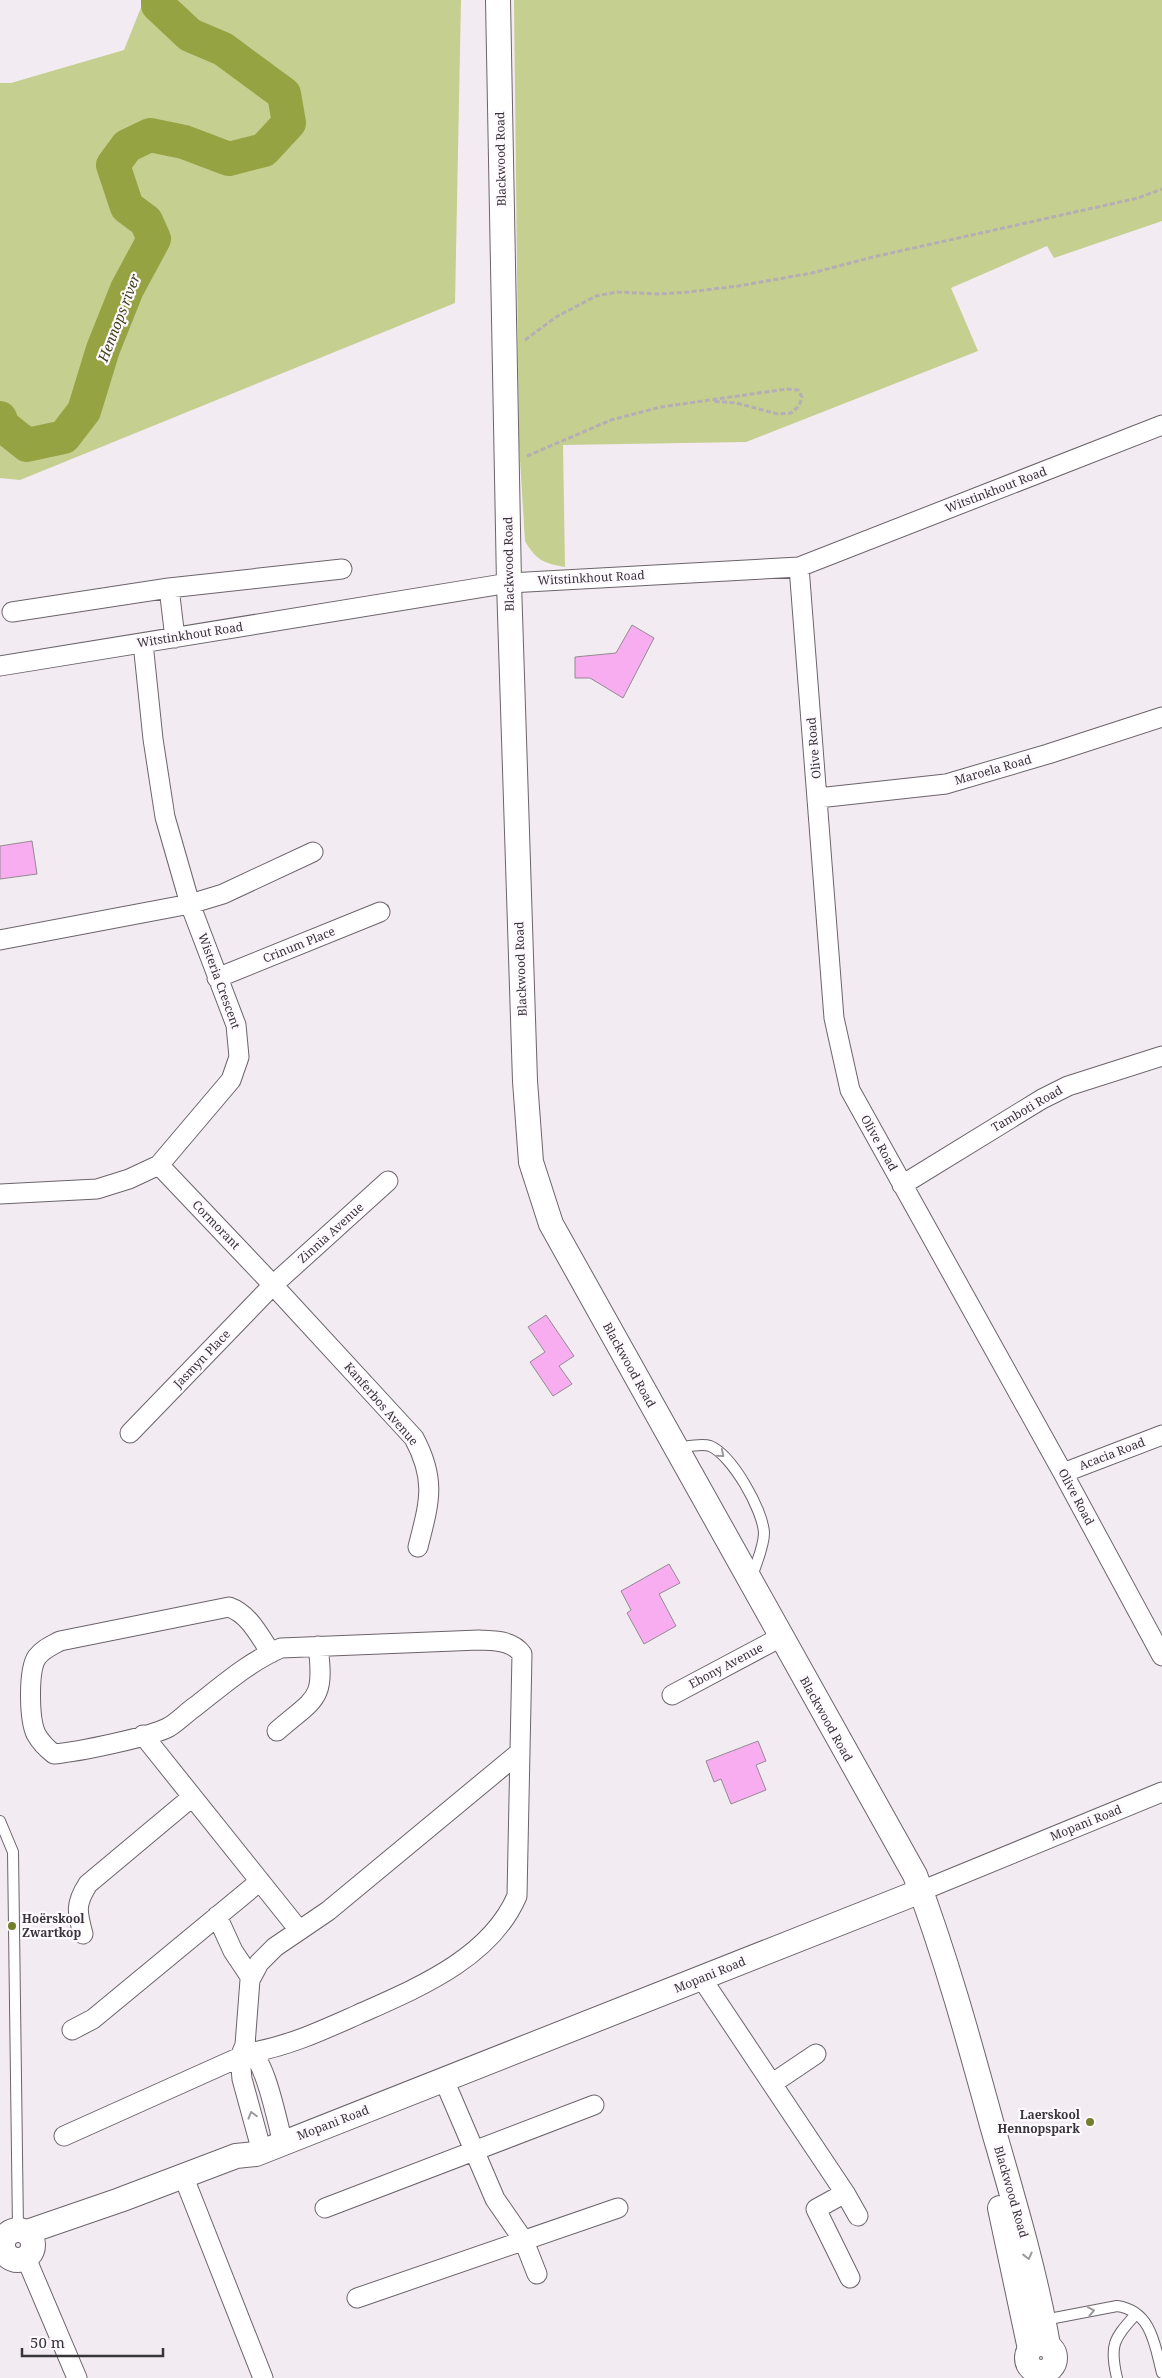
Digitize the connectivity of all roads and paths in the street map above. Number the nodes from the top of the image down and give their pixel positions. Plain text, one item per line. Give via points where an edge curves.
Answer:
1 (498, 0) edge
2 (1162, 190) edge
3 (505, 355) junction
4 (712, 402) junction
5 (1162, 425) edge
6 (507, 468) junction
7 (799, 567) junction
8 (342, 569) dead end
9 (509, 583) junction
10 (169, 588) junction
11 (12, 612) dead end
12 (175, 638) junction
13 (143, 643) junction
14 (0, 666) edge
15 (1162, 717) edge
16 (818, 798) junction
17 (312, 852) dead end
18 (190, 904) junction
19 (380, 912) dead end
20 (0, 940) edge
21 (217, 978) junction
22 (1162, 1056) edge
23 (159, 1165) junction
24 (388, 1181) dead end
25 (902, 1184) junction
26 (0, 1194) edge
27 (273, 1285) junction
28 (130, 1433) dead end
29 (1162, 1435) edge
30 (675, 1448) junction
31 (1063, 1473) junction
32 (418, 1547) dead end
33 (750, 1581) junction
34 (781, 1638) junction
35 (318, 1646) junction
36 (271, 1653) junction
37 (1162, 1656) edge
38 (672, 1695) dead end
39 (277, 1731) dead end
40 (143, 1735) junction
41 (520, 1752) junction
42 (1162, 1792) edge
43 (192, 1797) junction
44 (0, 1821) edge
45 (260, 1881) junction
46 (914, 1893) junction
47 (217, 1916) junction
48 (299, 1930) junction
49 (83, 1934) dead end
50 (251, 1978) junction
51 (702, 1978) junction
52 (72, 2030) dead end
53 (246, 2051) junction
54 (816, 2054) dead end
55 (444, 2080) junction
56 (773, 2083) junction
57 (594, 2105) dead end
58 (64, 2136) dead end
59 (267, 2149) junction
60 (474, 2150) junction
61 (188, 2188) junction
62 (845, 2193) junction
63 (325, 2208) dead end
64 (618, 2208) dead end
65 (858, 2216) dead end
66 (524, 2242) junction
67 (15, 2245) edge
68 (537, 2274) dead end
69 (850, 2278) dead end
70 (357, 2298) dead end
71 (1136, 2314) junction
72 (1044, 2320) junction
73 (1044, 2364) edge
74 (1162, 2373) edge
75 (76, 2378) edge
76 (263, 2378) edge
77 (1116, 2378) edge

1 - 3 street, Blackwood Road
2 - 3 path via 812,273 689,292 618,292 596,296 556,317
3 - 6 street, Blackwood Road
4 - 4 path via 787,389 798,390 802,397 799,406 791,413 778,414 736,403
4 - 6 path via 661,407 611,420 533,452
5 - 7 street, Witstinkhout Road
6 - 9 street, Blackwood Road
7 - 9 street, Witstinkhout Road
7 - 16 street, Olive Road
8 - 10 street
9 - 12 street, Witstinkhout Road
9 - 30 street, Blackwood Road via 524,1081 531,1162 551,1224
10 - 11 street
10 - 12 street
12 - 13 street, Witstinkhout Road
13 - 14 street, Witstinkhout Road
13 - 18 street, Wisteria Crescent via 165,817
15 - 16 street, Maroela Road via 946,784
16 - 25 street, Olive Road via 834,1018 842,1062 850,1090
17 - 18 street via 223,894
18 - 20 street
18 - 21 street, Wisteria Crescent
19 - 21 street, Crinum Place
21 - 23 street, Wisteria Crescent via 238,1033 236,1068 231,1080
22 - 25 street, Tamboti Road via 1068,1086
23 - 26 street, Wisteria Crescent via 97,1189
23 - 27 street, Cormorant
24 - 27 street, Zinnia Avenue
25 - 31 street, Olive Road
27 - 28 street, Jasmyn Place
27 - 32 street, Kanferbos Avenue via 414,1438 427,1467 429,1490
29 - 31 street, Acacia Road
30 - 33 street, Blackwood Road
30 -> 33 lane via 708,1445 716,1449 727,1459 753,1500 764,1534
31 - 37 street, Olive Road
33 - 34 street, Blackwood Road
34 - 38 street, Ebony Avenue
34 - 46 street, Blackwood Road via 896,1844 897,1859
35 - 36 street via 281,1648
35 - 39 street via 322,1674 316,1697
35 - 41 street via 479,1640 504,1642 517,1647 522,1654
36 - 40 street via 243,1669 168,1727
36 - 40 street via 249,1620 229,1607 60,1641 37,1658 32,1668 32,1713 36,1732 44,1747 54,1754
40 - 43 street
41 - 48 street via 328,1911
41 - 53 street via 518,1896 509,1916 473,1952 426,1984 302,2040
42 - 46 street, Mopani Road
43 - 45 street
43 - 49 street via 88,1884 80,1897 77,1912
44 - 67 lane via 13,1852
45 - 47 street
45 - 48 street
46 - 51 street, Mopani Road
46 -> 72 street, Blackwood Road via 964,2026
46 - 73 street, Blackwood Road
47 - 50 street via 233,1951
47 - 52 street via 93,2019
48 - 50 street via 259,1963
50 - 53 street
51 - 55 street, Mopani Road
51 - 56 street
53 - 58 street
53 - 59 street via 263,2074
54 - 56 street
55 - 59 street, Mopani Road
55 - 60 street
56 - 62 street
57 - 60 street
59 - 61 street, Mopani Road via 246,2164
59 - 67 street, Mopani Road via 236,2156 120,2200
60 - 63 street
60 - 66 street via 495,2199
61 - 67 street, Mopani Road
61 - 76 street
62 - 65 street
62 - 69 street via 816,2209
64 - 66 street
66 - 68 street
66 - 70 street
67 - 75 street
72 -> 71 lane via 1117,2306
71 - 74 lane via 1151,2330
71 - 77 lane via 1121,2332 1112,2351
72 - 73 street, Blackwood Road

